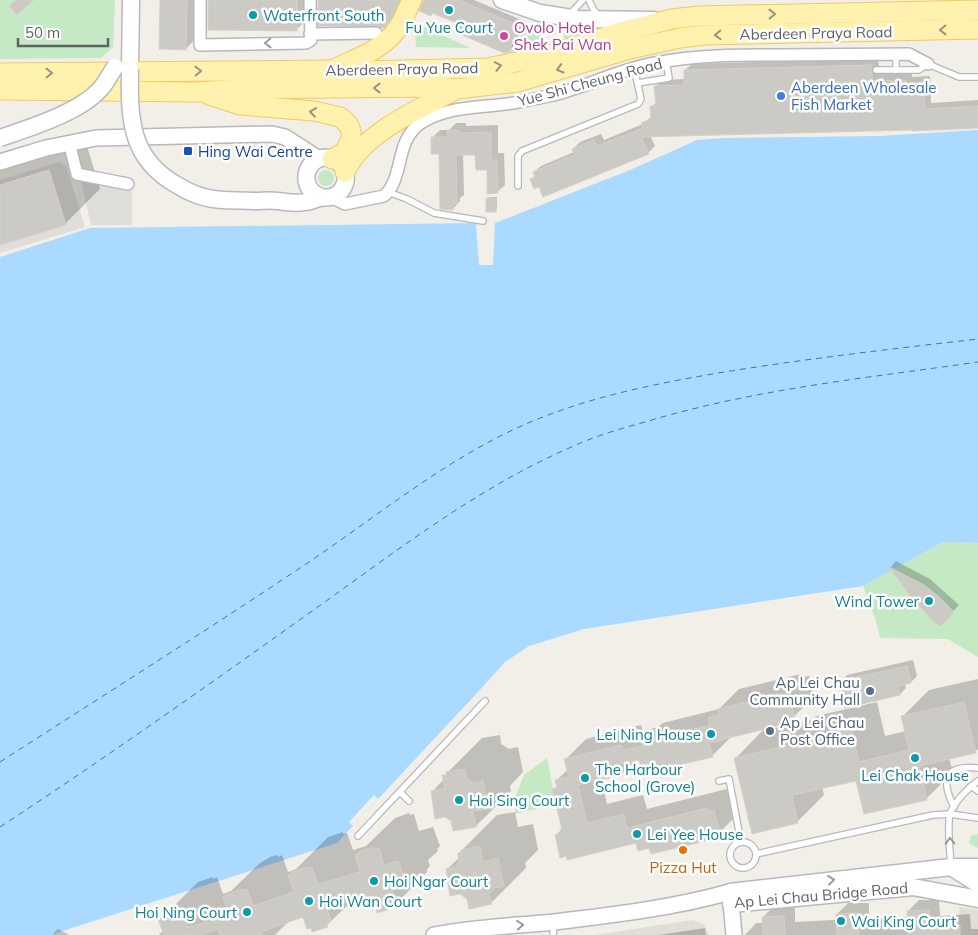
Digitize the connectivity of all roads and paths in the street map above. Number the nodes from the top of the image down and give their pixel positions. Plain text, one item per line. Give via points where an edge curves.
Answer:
1 (200, 0) edge
2 (310, 0) edge
3 (412, 0) edge
4 (502, 0) edge
5 (583, 0) edge
6 (589, 0) edge
7 (130, 5) edge
8 (978, 10) edge
9 (564, 17) junction
10 (602, 19) junction
11 (672, 20) junction
12 (978, 28) edge
13 (376, 33) dead end
14 (310, 34) junction
15 (130, 38) junction
16 (896, 54) junction
17 (666, 61) junction
18 (928, 64) junction
19 (634, 68) junction
20 (333, 70) junction
21 (876, 70) dead end
22 (896, 70) junction
23 (0, 73) edge
24 (978, 77) edge
25 (638, 83) junction
26 (457, 89) junction
27 (0, 90) edge
28 (198, 92) junction
29 (0, 138) edge
30 (69, 142) junction
31 (0, 162) edge
32 (316, 166) junction
33 (345, 178) junction
34 (128, 184) dead end
35 (518, 186) dead end
36 (388, 192) junction
37 (326, 197) junction
38 (360, 200) junction
39 (278, 201) junction
40 (484, 221) dead end
41 (485, 701) dead end
42 (978, 768) edge
43 (719, 781) dead end
44 (978, 781) edge
45 (971, 786) junction
46 (978, 791) edge
47 (400, 792) junction
48 (409, 801) dead end
49 (954, 806) junction
50 (950, 814) junction
51 (978, 818) edge
52 (358, 836) dead end
53 (741, 842) junction
54 (756, 854) junction
55 (951, 867) junction
56 (978, 867) edge
57 (978, 884) edge
58 (731, 898) junction
59 (978, 899) edge
60 (554, 928) edge
61 (434, 935) edge
62 (734, 935) edge

14 -> 1 street via 311,40 306,43 200,45
2 - 14 street
3 - 20 main road via 393,35 370,53
4 - 9 main road via 532,11
5 - 9 lane
6 - 10 lane
7 - 15 main road
11 -> 8 main road, Aberdeen Praya Road via 723,15
9 - 10 main road
10 - 11 main road
20 -> 11 main road, Aberdeen Praya Road via 486,68 542,58 611,35
12 -> 26 main road, Aberdeen Praya Road via 705,35 630,49 518,82
13 - 14 street
15 - 29 main road, bridge via 101,88 88,99 63,114
15 - 39 main road, bridge via 130,114 141,149 150,165 171,182 212,199
16 - 17 street, Yue Shi Cheung Road via 702,55
16 - 18 street, Yue Shi Cheung Road via 909,54
16 - 22 lane
17 - 19 street, Yue Shi Cheung Road
17 - 25 lane via 669,78
18 - 22 lane via 918,70
18 - 24 lane via 959,77
19 - 25 lane
19 - 36 street, Yue Shi Cheung Road via 554,95 462,108 437,115 420,124 406,140 396,178
23 -> 20 main road, Aberdeen Praya Road
21 - 22 lane
25 - 35 lane via 638,104 522,151 518,156
26 -> 28 main road, Aberdeen Praya Road via 241,89
26 - 33 main road via 391,124 354,156
27 - 28 main road, Aberdeen Praya Road
32 -> 28 main road via 345,152 352,139 348,124 340,117 314,111 240,105
30 - 31 street
30 - 32 street via 114,136 272,134 285,137
30 - 34 street via 77,174
32 - 33 main road via 338,162
32 - 37 main road via 310,191
32 - 39 main road via 292,193
33 - 37 main road via 338,194
33 - 38 street
36 - 38 street via 384,196
36 - 40 lane via 434,213
37 - 38 street via 345,204
37 - 39 main road via 306,202
41 - 47 lane
42 - 49 lane via 952,770 946,784
43 - 53 lane via 729,779
44 - 45 lane
45 - 46 lane
45 - 49 lane
47 - 48 lane
47 - 52 lane
49 - 50 lane
50 - 51 lane
50 - 54 lane via 917,818
55 -> 50 lane
53 - 54 lane via 751,845
53 - 54 lane via 732,850 731,858 736,864 747,867 754,862
55 - 56 main road, Ap Lei Chau Bridge Road
55 - 57 main road
58 -> 55 main road, Ap Lei Chau Bridge Road
58 - 59 main road, Ap Lei Chau Bridge Road via 913,887
58 - 60 street, Ap Lei Chau Bridge Road
58 - 62 street
61 -> 60 street, Ap Lei Chau Bridge Road via 454,931

